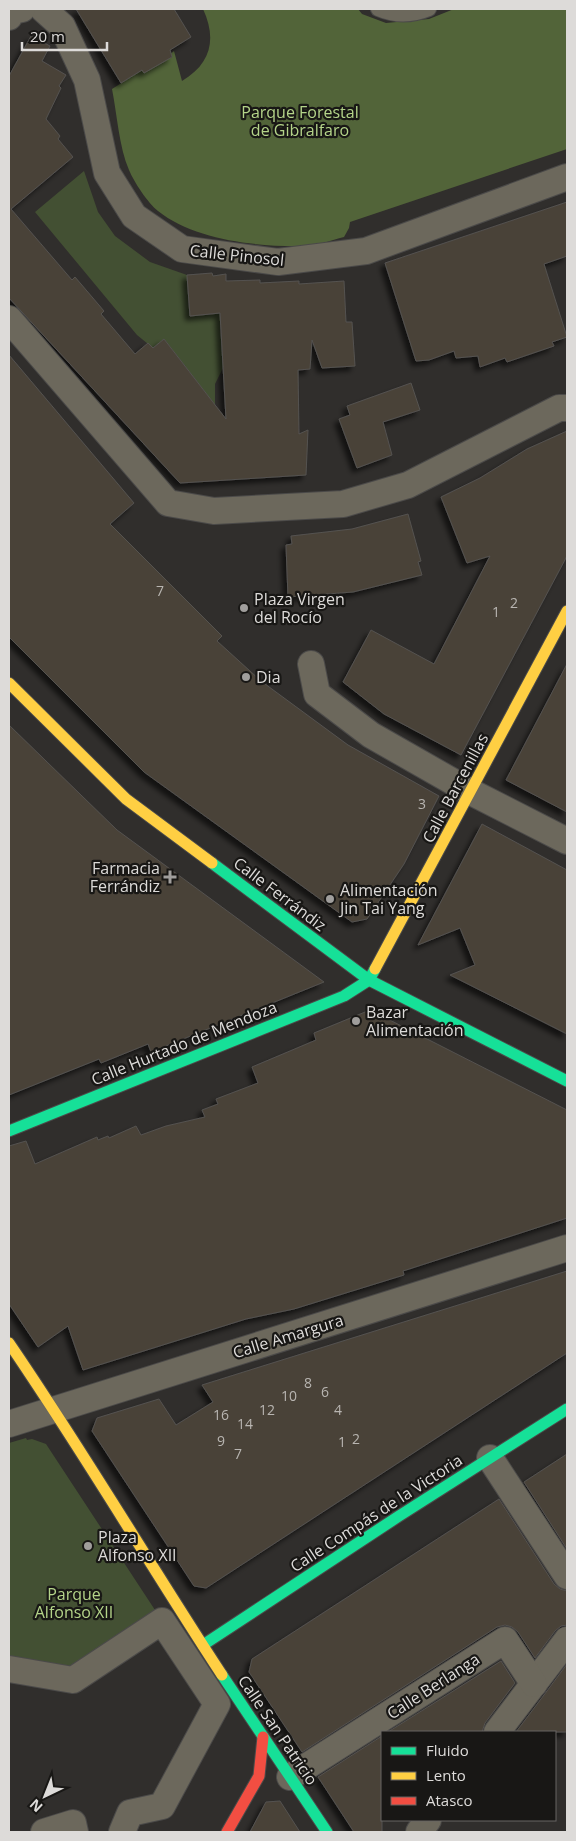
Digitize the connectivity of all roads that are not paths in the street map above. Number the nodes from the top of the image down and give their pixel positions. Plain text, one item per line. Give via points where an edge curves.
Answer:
1 (22, 9) edge
2 (43, 9) edge
3 (378, 9) edge
4 (429, 9) edge
5 (9, 17) edge
6 (567, 178) edge
7 (9, 320) edge
8 (567, 408) edge
9 (567, 611) edge
10 (311, 664) dead end
11 (9, 683) edge
12 (471, 792) junction
13 (567, 841) edge
14 (369, 980) junction
15 (567, 1081) edge
16 (9, 1131) edge
17 (567, 1248) edge
18 (9, 1343) edge
19 (567, 1409) edge
20 (55, 1410) junction
21 (9, 1424) edge
22 (490, 1458) junction
23 (567, 1576) edge
24 (567, 1640) edge
25 (203, 1646) junction
26 (9, 1669) edge
27 (534, 1684) junction
28 (497, 1731) edge
29 (263, 1737) junction
30 (290, 1777) junction
31 (427, 1821) edge
32 (44, 1832) edge
33 (75, 1832) edge
34 (122, 1832) edge
35 (227, 1832) edge
36 (327, 1832) edge
37 (419, 1832) edge

1 - 5 street via 12,11
2 - 6 street, Calle Pinosol via 62,26 86,80 107,173 134,216 182,250 278,262 366,251
3 - 4 lane via 391,14
7 - 8 street via 168,503 214,511 343,504 408,485 559,408
9 - 12 street, Calle Barcenillas
10 - 12 street via 317,694 371,735
11 - 14 street, Calle Ferrándiz via 126,800
12 - 13 street
12 - 14 street, Calle Barcenillas
14 - 15 street, Calle Ferrándiz
14 - 16 street, Calle Hurtado de Mendoza via 344,996
17 - 20 street, Calle Amargura
18 - 20 street
19 - 22 street, Calle Compás de la Victoria
20 - 21 street, Calle Amargura
20 - 25 street
22 - 23 street
22 - 25 street, Calle Compás de la Victoria
24 - 27 street
25 - 29 street, Calle San Patricio
26 - 34 street via 73,1680 162,1621 217,1704 162,1806 130,1813
27 - 28 street
27 - 30 street, Calle Berlanga via 505,1640
29 - 30 street, Calle San Patricio
29 - 35 street via 259,1776
30 - 36 street, Calle San Patricio
31 - 37 street
32 - 33 street via 73,1824

